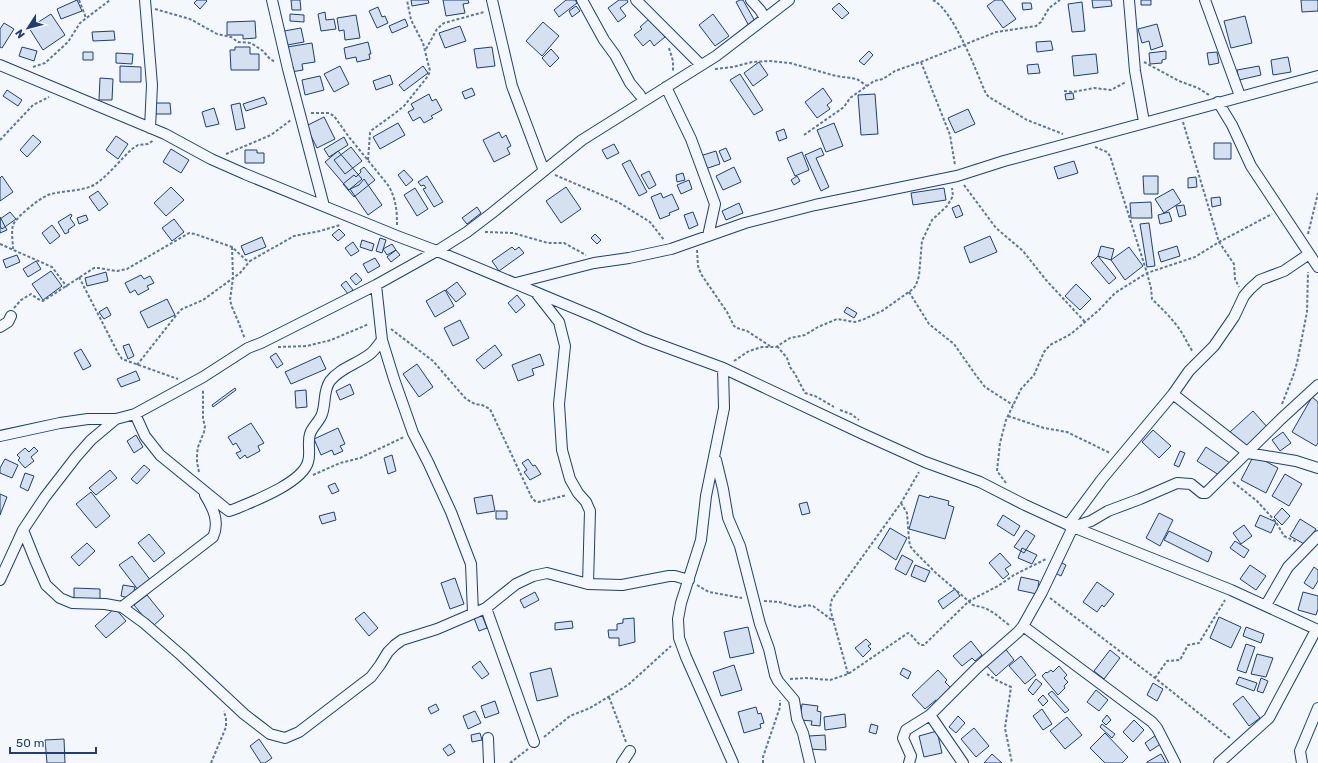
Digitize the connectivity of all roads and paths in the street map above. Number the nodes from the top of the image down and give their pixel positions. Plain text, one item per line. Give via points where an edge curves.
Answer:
1 (79, 0) edge
2 (110, 0) edge
3 (272, 0) edge
4 (407, 0) edge
5 (582, 0) edge
6 (636, 0) edge
7 (751, 0) edge
8 (788, 0) edge
9 (933, 0) edge
10 (1060, 0) edge
11 (1129, 0) edge
12 (1205, 0) edge
13 (145, 3) edge
14 (493, 5) edge
15 (86, 18) junction
16 (765, 18) junction
17 (666, 29) junction
18 (964, 45) junction
19 (425, 50) junction
20 (1134, 57) junction
21 (921, 62) junction
22 (0, 65) edge
23 (701, 65) junction
24 (288, 69) junction
25 (711, 70) dead end
26 (1135, 71) junction
27 (16, 72) junction
28 (672, 73) dead end
29 (1318, 77) edge
30 (867, 86) junction
31 (666, 87) junction
32 (65, 91) junction
33 (1064, 91) dead end
34 (640, 95) dead end
35 (1240, 96) junction
36 (1218, 102) junction
37 (1181, 112) junction
38 (300, 113) junction
39 (1144, 122) junction
40 (150, 128) junction
41 (165, 134) junction
42 (804, 135) dead end
43 (0, 140) edge
44 (1079, 140) junction
45 (211, 159) junction
46 (368, 161) junction
47 (544, 171) junction
48 (955, 176) junction
49 (1318, 193) edge
50 (324, 206) junction
51 (1280, 209) junction
52 (342, 224) dead end
53 (467, 232) junction
54 (397, 236) junction
55 (708, 236) junction
56 (696, 241) junction
57 (1219, 242) junction
58 (0, 244) edge
59 (232, 247) junction
60 (671, 249) junction
61 (13, 250) junction
62 (437, 250) junction
63 (1307, 252) junction
64 (250, 261) junction
65 (594, 263) junction
66 (1318, 267) edge
67 (1147, 273) junction
68 (79, 277) junction
69 (233, 278) junction
70 (516, 283) junction
71 (376, 285) junction
72 (67, 287) junction
73 (909, 292) junction
74 (536, 293) junction
75 (1243, 298) junction
76 (12, 316) joint
77 (380, 321) junction
78 (1085, 322) junction
79 (0, 327) edge
80 (382, 340) junction
81 (261, 344) junction
82 (777, 346) junction
83 (770, 347) junction
84 (248, 348) junction
85 (1200, 360) junction
86 (137, 365) junction
87 (723, 368) junction
88 (203, 378) junction
89 (191, 384) junction
90 (1318, 385) edge
91 (1173, 394) junction
92 (1013, 405) junction
93 (135, 414) junction
94 (1008, 416) junction
95 (116, 419) junction
96 (1281, 419) junction
97 (860, 421) dead end
98 (413, 433) junction
99 (0, 436) edge
100 (1248, 452) junction
101 (715, 457) junction
102 (1120, 458) junction
103 (925, 462) junction
104 (1318, 468) edge
105 (312, 475) dead end
106 (1224, 475) junction
107 (204, 491) junction
108 (578, 493) junction
109 (1015, 500) junction
110 (901, 503) junction
111 (1070, 526) junction
112 (23, 530) junction
113 (1318, 536) edge
114 (1308, 547) junction
115 (1060, 554) junction
116 (0, 580) edge
117 (689, 580) junction
118 (588, 584) junction
119 (1231, 590) junction
120 (1042, 592) junction
121 (754, 601) junction
122 (969, 601) junction
123 (1266, 605) junction
124 (122, 607) junction
125 (486, 608) junction
126 (473, 613) junction
127 (833, 621) junction
128 (1020, 629) junction
129 (1317, 630) edge
130 (679, 638) junction
131 (978, 667) junction
132 (848, 674) junction
133 (1154, 678) junction
134 (778, 680) junction
135 (219, 692) junction
136 (609, 697) junction
137 (1318, 708) edge
138 (930, 716) junction
139 (488, 738) dead end
140 (534, 742) junction
141 (1238, 745) junction
142 (630, 751) joint
143 (911, 762) edge
144 (211, 763) edge
145 (488, 763) edge
146 (510, 763) edge
147 (622, 763) edge
148 (733, 763) edge
149 (763, 763) edge
150 (810, 763) edge
151 (963, 763) edge
152 (1012, 763) edge
153 (1175, 763) edge
154 (1219, 763) edge
155 (1302, 763) edge

1 - 15 path
2 - 15 path
3 - 24 street
4 - 19 path via 411,20
5 - 34 street via 630,83
6 - 17 street
7 - 16 street
8 - 16 street
9 - 18 path via 943,7
10 - 18 path via 1049,8 1036,26 996,32
11 - 20 street
12 - 35 street
13 - 24 path via 190,19 238,42 251,43 270,59
13 - 40 street via 152,85
14 - 19 path via 444,23 437,29
14 - 47 street via 512,86
15 - 27 path via 68,42 45,63
16 - 23 street
17 - 23 street
17 - 28 path via 673,61
18 - 21 path
18 - 44 path via 989,97 1027,120
19 - 46 path via 430,67 428,76 404,106 372,130 368,144
20 - 26 street
20 - 36 path via 1198,88
21 - 30 path via 895,71
21 - 48 path via 950,135
22 - 27 street
23 - 31 street
24 - 38 street
25 - 30 path via 752,62 790,63 857,79
26 - 33 path via 1124,84 1111,90 1094,88
26 - 39 street
27 - 32 street
29 - 35 street
30 - 42 path via 850,98 844,107
31 - 47 street via 582,140
31 - 55 street via 691,139 714,204
32 - 40 street
32 - 43 path via 33,105
35 - 36 street
36 - 37 street
36 - 51 street via 1251,166
37 - 39 street
37 - 57 path
38 - 45 path via 271,135
38 - 46 path via 329,113 334,116
38 - 50 street
39 - 44 street
40 - 41 street
41 - 45 street
41 - 61 path via 148,144 138,145 132,149 93,185 48,195 38,201 13,225
44 - 48 street
44 - 67 path via 1107,152 1110,156
45 - 50 street
46 - 54 path via 392,192 397,211
47 - 53 street
47 - 60 path via 618,202 650,222
48 - 55 street via 815,205 745,223
48 - 73 path via 952,196 947,206 932,220 922,240 916,285
48 - 78 path via 996,228 1023,251
49 - 63 path
50 - 54 street
51 - 57 path
51 - 63 street
52 - 64 path via 294,236
53 - 62 street
53 - 65 path via 513,233 548,243 564,243 585,254
54 - 62 street
55 - 56 street
56 - 60 street
56 - 83 path via 701,274 734,326 750,333
57 - 67 path via 1195,257
57 - 75 path via 1234,264 1235,279
58 - 61 path
59 - 64 path
59 - 68 path via 189,233 127,269 117,271 94,268
59 - 69 path
60 - 65 street
61 - 72 path via 52,267
62 - 70 street
62 - 71 street
63 - 66 street
63 - 75 street via 1284,271 1254,284
63 - 96 path via 1307,312 1295,370 1282,403
64 - 69 path
65 - 70 street
67 - 78 path via 1114,293 1100,310
67 - 85 path via 1152,299 1174,321
68 - 72 path
68 - 86 path via 118,353 126,362
69 - 84 path via 230,300
69 - 86 path via 200,302 182,309
70 - 74 street
71 - 77 street
71 - 81 street
72 - 76 path via 43,301 31,294 17,304
73 - 82 path via 882,311 862,320 837,320 790,338
73 - 92 path via 924,318 954,344 985,386
74 - 87 street via 644,339
74 - 108 street via 559,322 562,334 564,346 559,404 562,450 570,480
75 - 85 street via 1234,317 1214,346
76 - 79 street
77 - 80 street
77 - 81 path via 307,346 274,347
77 - 108 path via 433,361 466,399 490,409 535,501
78 - 92 path via 1044,352 1034,375 1021,389
80 - 98 street
80 - 107 street via 371,354 342,370 326,387 321,417 310,434 308,462 294,480 272,493 229,511
81 - 84 street
82 - 83 path
82 - 97 path via 787,358 805,393 851,414
83 - 87 path via 749,351
84 - 88 street
85 - 91 street
86 - 89 path
87 - 101 street via 724,408
87 - 103 street
88 - 89 street
88 - 107 path via 204,432 198,447 197,462
89 - 93 street
90 - 96 street
91 - 100 street
91 - 102 street
92 - 94 path
93 - 95 street
93 - 107 street via 145,436 160,455
94 - 102 path via 1044,428 1067,432
94 - 109 path via 1000,443 997,471
95 - 99 street via 60,423
95 - 112 street via 76,457
96 - 100 street
98 - 105 path via 360,458
98 - 126 street via 451,512 471,564
100 - 104 street
100 - 106 street
101 - 117 street via 706,496 701,540
101 - 121 street via 728,518 740,546
102 - 111 street via 1102,479
103 - 109 street via 980,482
103 - 110 path
106 - 111 street via 1204,494 1191,484 1177,483 1108,511 1091,521
106 - 114 path via 1257,501 1276,522 1284,536
107 - 124 street via 217,522 214,537
108 - 118 street via 590,511
109 - 111 street
110 - 122 path via 907,513 910,546 936,573
110 - 127 path via 832,599 830,608
111 - 115 street
111 - 119 street
112 - 116 street
112 - 124 street via 46,585 60,598 72,603
113 - 114 street
114 - 123 street via 1288,567
115 - 120 street
115 - 122 path via 1019,572
117 - 118 street via 669,576 622,585
117 - 121 path via 709,592
117 - 130 street via 678,619
118 - 125 street via 547,573 532,576 516,584
119 - 123 street
119 - 133 path via 1199,643 1188,645 1180,660 1167,661
120 - 128 street
120 - 133 path
121 - 127 path via 779,602 799,607 813,606
121 - 134 street
122 - 128 path
122 - 132 path via 924,645 920,646 911,635 906,634
123 - 129 street
124 - 135 street via 166,642
125 - 126 street
125 - 140 street
126 - 135 street via 437,629 402,640 388,652 366,680 299,732 284,738 270,734
127 - 132 path
128 - 131 street
128 - 153 street via 1152,722
129 - 141 street via 1268,718
130 - 136 path via 628,685
130 - 148 street
131 - 138 street
131 - 152 path via 1011,687 1005,728
132 - 134 path via 830,680
133 - 141 path
134 - 149 path via 780,707
134 - 150 street via 794,700
135 - 144 path via 226,727
136 - 140 path via 570,716 548,735
136 - 142 path
137 - 155 street via 1300,752
138 - 143 street via 906,730 904,734 903,738 912,756
138 - 151 street
139 - 145 street
140 - 146 path
141 - 154 street
142 - 147 street

